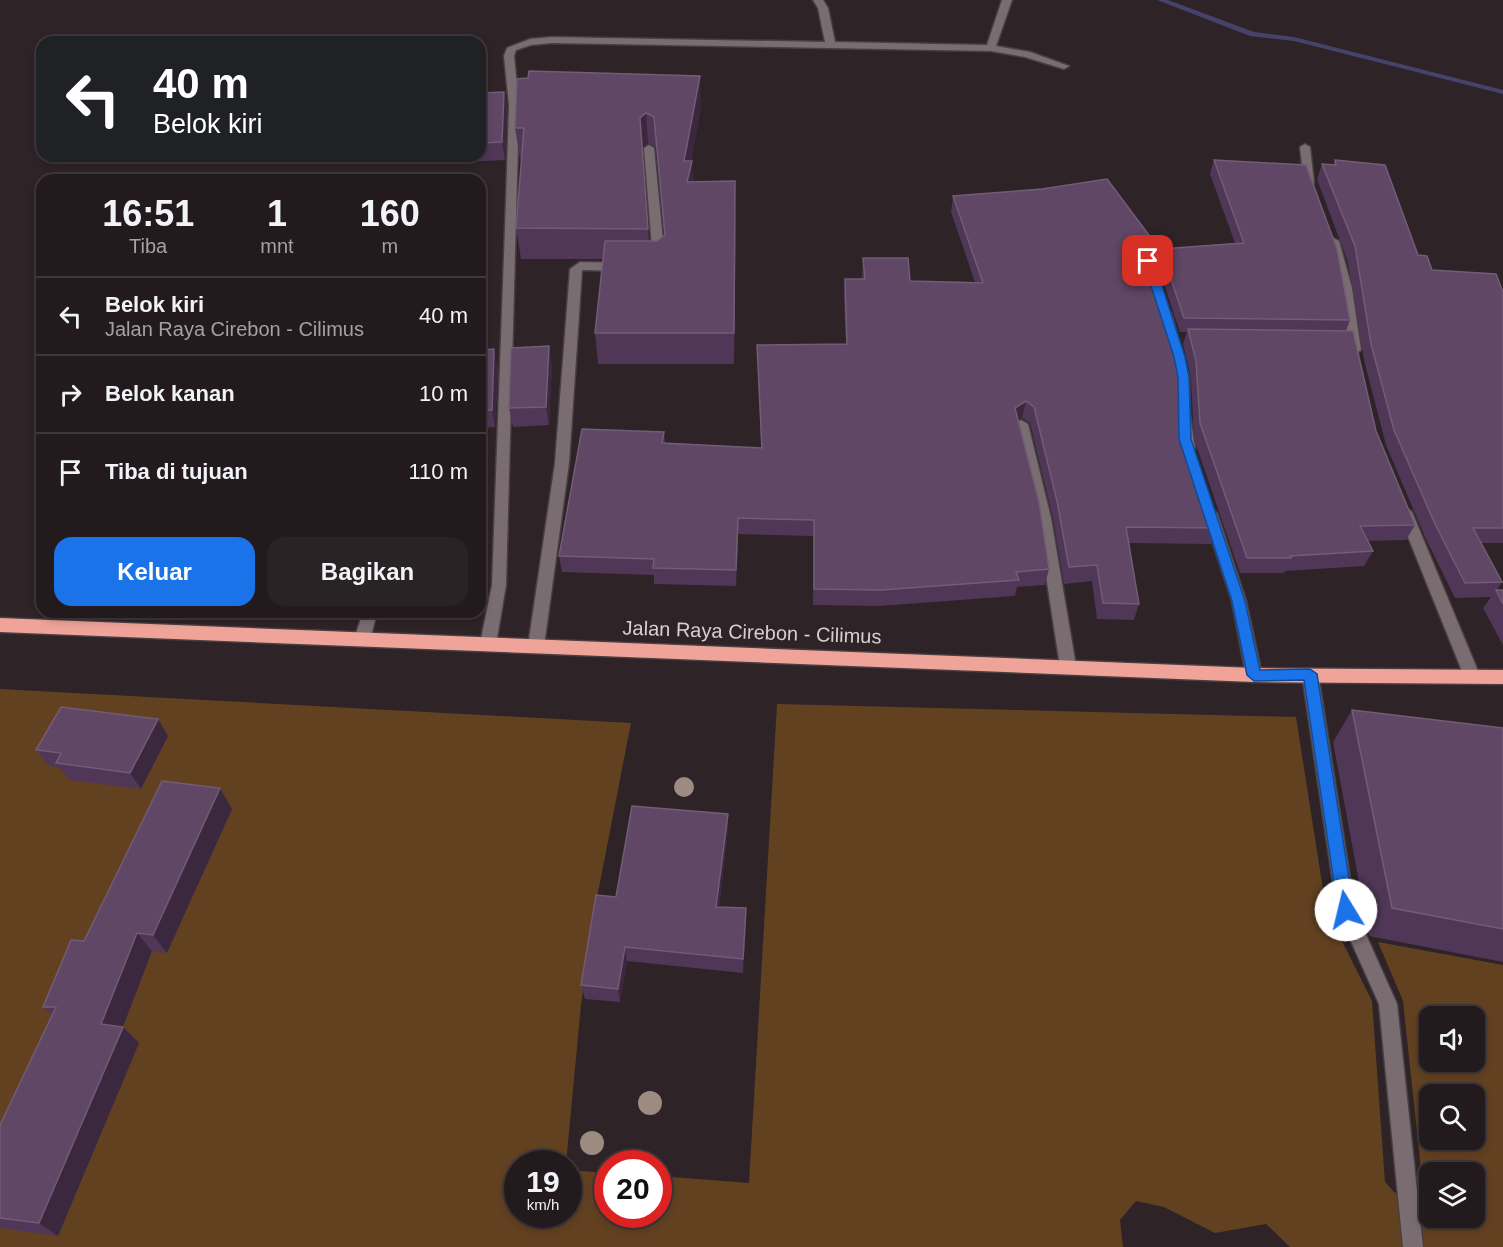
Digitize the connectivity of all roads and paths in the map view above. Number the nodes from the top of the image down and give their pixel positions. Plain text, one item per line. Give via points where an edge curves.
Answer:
1 (818, 0) edge
2 (1007, 0) edge
3 (831, 46) junction
4 (991, 48) junction
5 (1064, 66) dead end
6 (1305, 147) dead end
7 (649, 148) edge
8 (1312, 192) edge
9 (1329, 232) edge
10 (1159, 294) edge
11 (1356, 360) edge
12 (1021, 424) edge
13 (1192, 461) edge
14 (1399, 496) edge
15 (1207, 503) edge
16 (368, 618) edge
17 (0, 625) edge
18 (537, 637) junction
19 (363, 640) junction
20 (488, 644) junction
21 (1068, 666) junction
22 (1310, 674) junction
23 (1254, 675) junction
24 (1472, 676) junction
25 (1503, 676) edge
26 (1413, 1247) edge

1 - 3 street via 824,8
2 - 4 street
3 - 4 street
3 - 20 street via 552,40 512,48 512,201 496,597
4 - 5 street
6 - 8 street
7 - 18 street via 659,266 576,268 562,463
9 - 11 street via 1344,279 1348,340
10 - 13 street via 1178,338 1185,439
12 - 21 street via 1044,518
14 - 24 street
15 - 23 street via 1239,601
16 - 19 street
17 - 19 highway, Jalan Raya Cirebon - Cilimus
18 - 20 highway, Jalan Raya Cirebon - Cilimus
18 - 21 highway, Jalan Raya Cirebon - Cilimus
19 - 20 highway, Jalan Raya Cirebon - Cilimus
21 - 23 highway, Jalan Raya Cirebon - Cilimus
22 - 23 highway, Jalan Raya Cirebon - Cilimus
22 - 24 highway, Jalan Raya Cirebon - Cilimus
22 - 26 street via 1346,910 1388,1004
24 - 25 highway, Jalan Raya Cirebon - Cilimus

